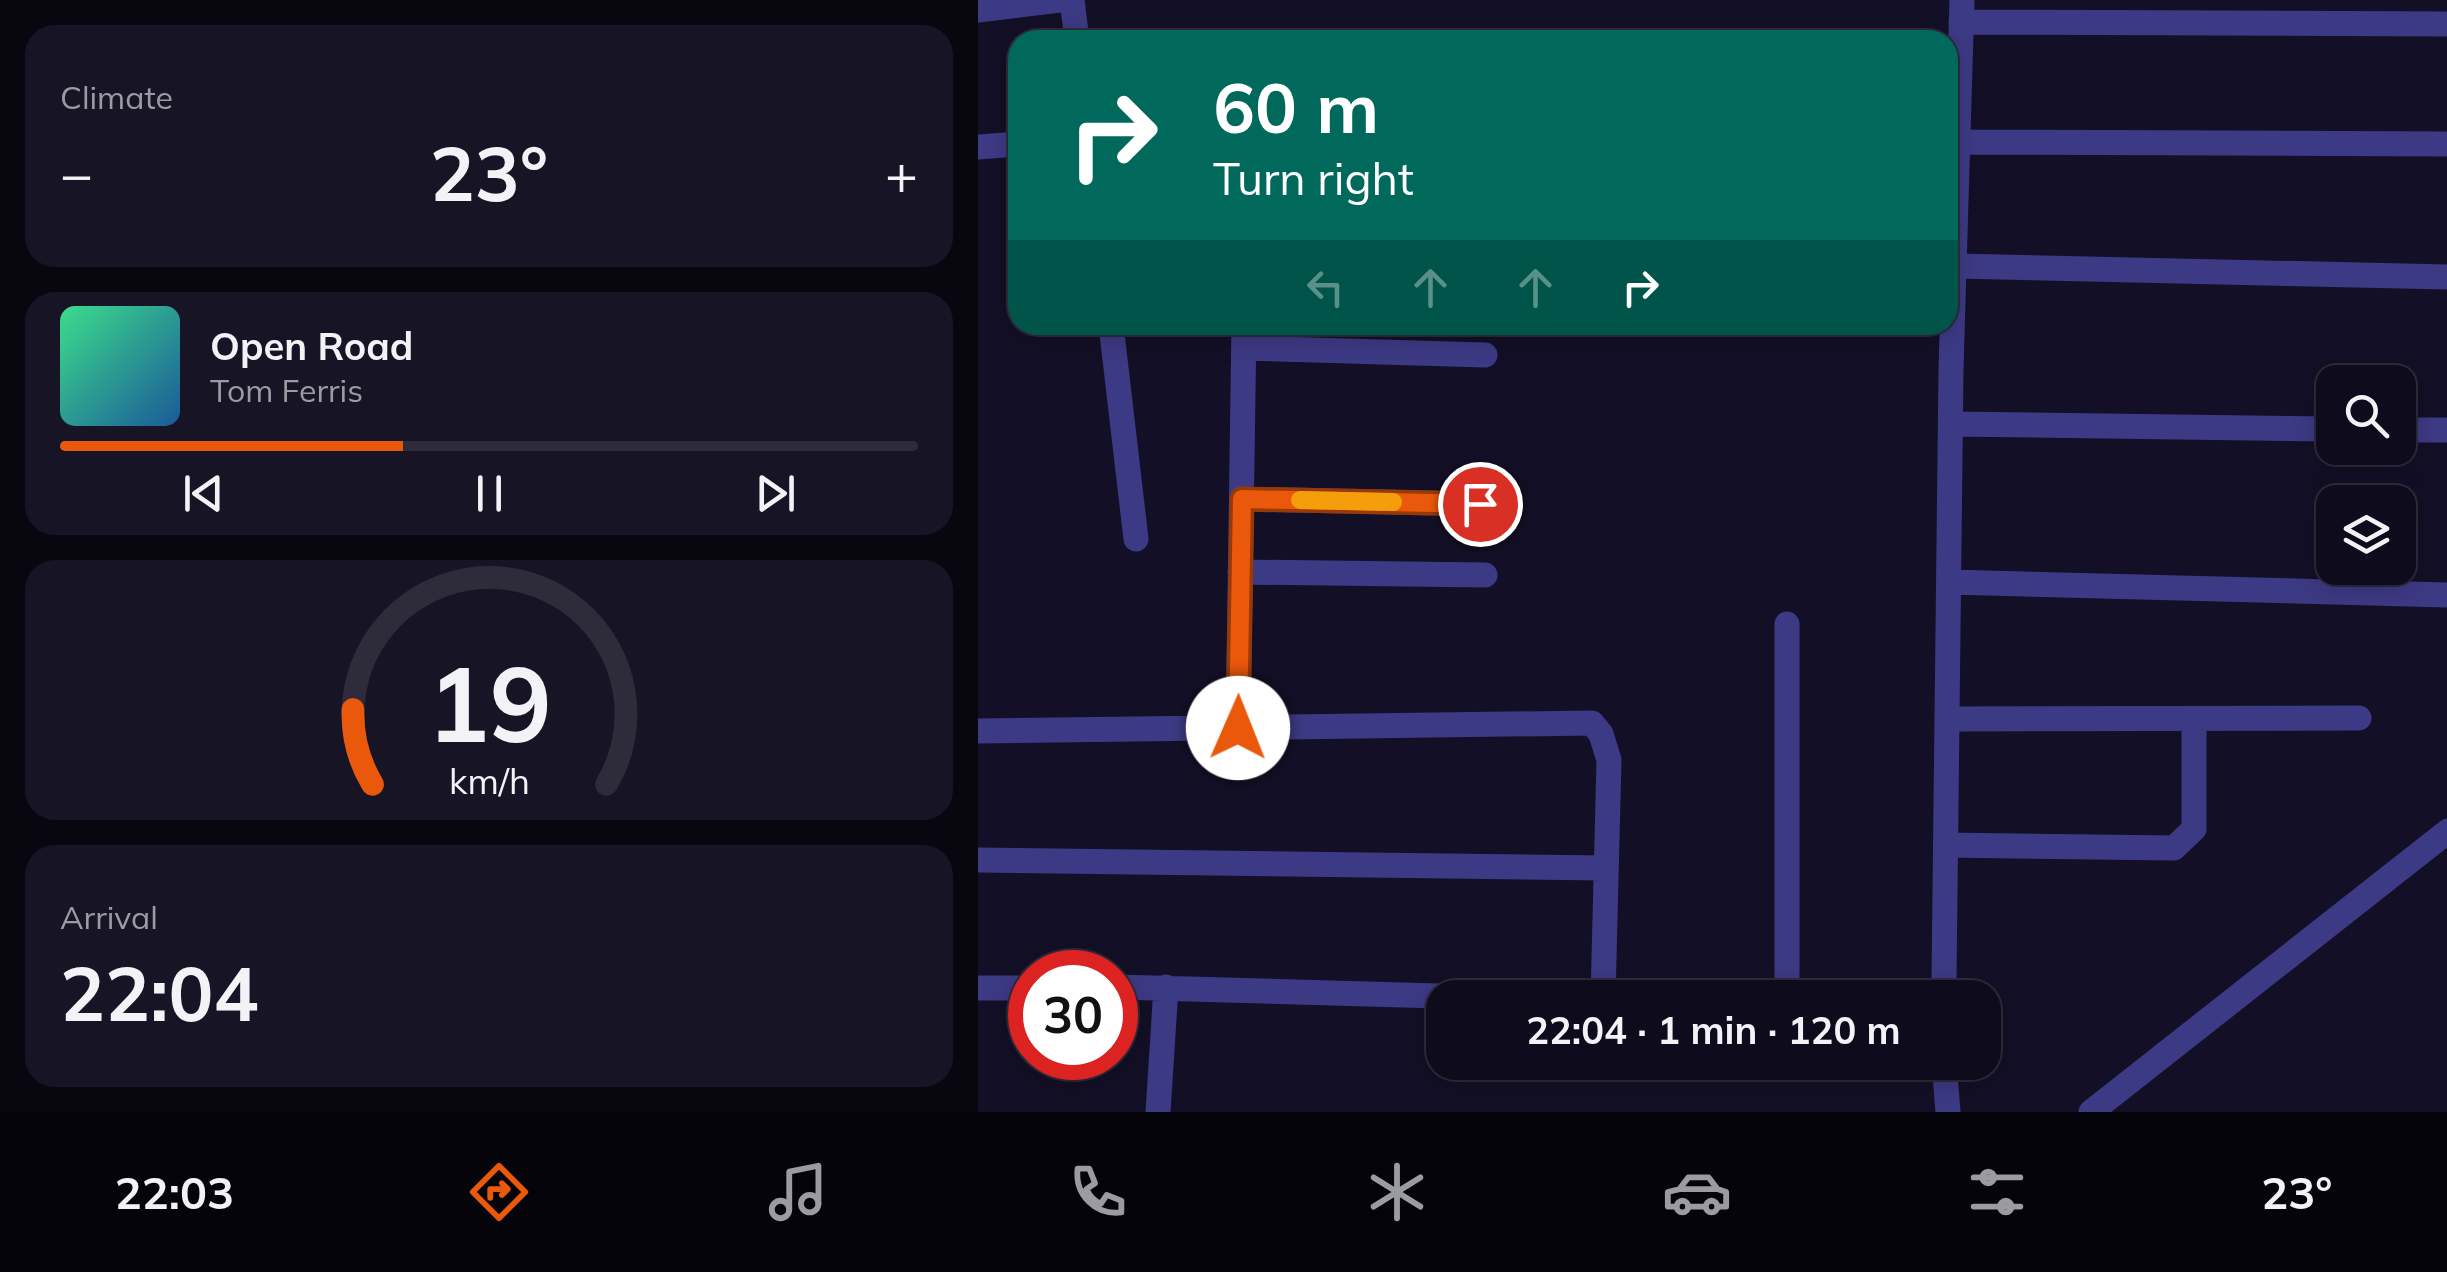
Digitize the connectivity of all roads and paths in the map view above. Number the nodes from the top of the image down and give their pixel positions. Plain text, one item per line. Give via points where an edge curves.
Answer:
1 (1060, 0) edge
2 (1072, 0) edge
3 (978, 10) edge
4 (1961, 11) edge
5 (2448, 24) edge
6 (1075, 30) edge
7 (1958, 142) joint
8 (2448, 144) edge
9 (1008, 145) edge
10 (978, 148) edge
11 (1958, 266) edge
12 (2448, 277) edge
13 (1112, 335) edge
14 (1953, 335) edge
15 (1244, 336) edge
16 (1485, 355) dead end
17 (1950, 424) junction
18 (2316, 429) edge
19 (2416, 430) edge
20 (2448, 430) edge
21 (1242, 499) junction
22 (1480, 504) dead end
23 (1136, 538) dead end
24 (1240, 572) junction
25 (1485, 575) dead end
26 (1949, 582) junction
27 (2448, 595) edge
28 (1787, 624) dead end
29 (2358, 718) dead end
30 (1947, 719) junction
31 (2194, 719) junction
32 (1238, 728) junction
33 (978, 731) edge
34 (2448, 830) edge
35 (1946, 844) junction
36 (978, 860) edge
37 (1606, 868) junction
38 (1604, 980) edge
39 (1787, 980) edge
40 (1943, 980) edge
41 (1166, 987) junction
42 (978, 988) edge
43 (1008, 988) edge
44 (1138, 988) edge
45 (1426, 995) edge
46 (1945, 1080) edge
47 (1158, 1112) edge
48 (1948, 1112) edge
49 (2091, 1112) edge

1 - 3 street
2 - 6 street
4 - 5 street
4 - 7 street
7 - 8 street
9 - 10 street
11 - 12 street
13 - 23 street
14 - 17 street
15 - 16 street
15 - 21 street
17 - 18 street
17 - 26 street
19 - 20 street
21 - 22 street
21 - 24 street
24 - 25 street
24 - 32 street
26 - 27 street
26 - 30 street
28 - 39 street
29 - 31 street
30 - 31 street
30 - 35 street
31 - 35 street via 2194,830 2174,848
32 - 33 street
32 - 37 street via 1592,723 1609,760
34 - 49 street
35 - 40 street
36 - 37 street
37 - 38 street
41 - 44 street
41 - 45 street
41 - 47 street
42 - 43 street
46 - 48 street

